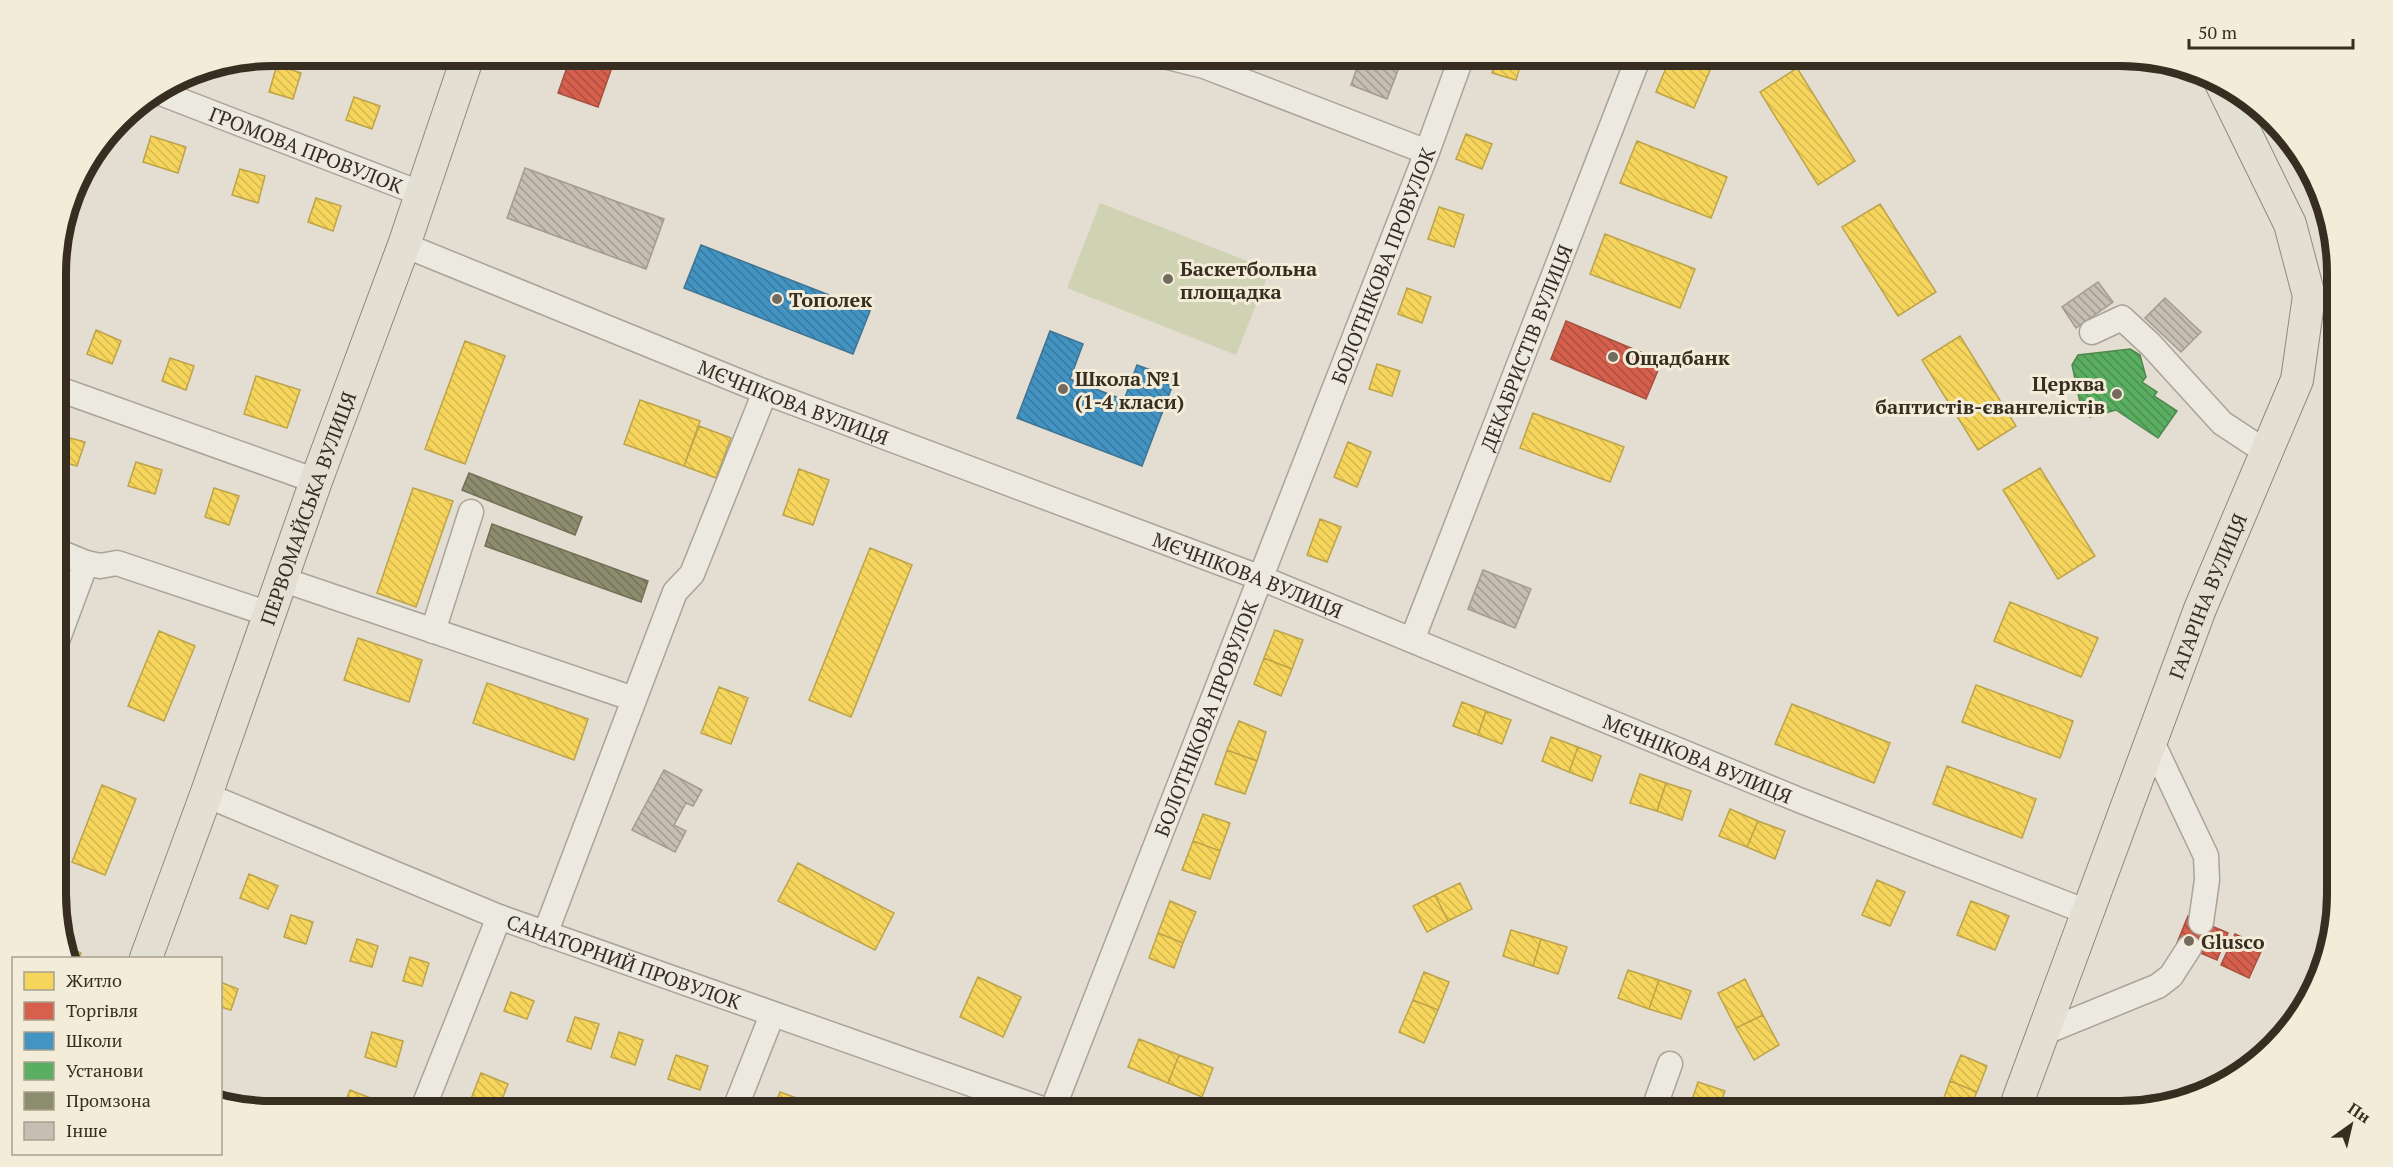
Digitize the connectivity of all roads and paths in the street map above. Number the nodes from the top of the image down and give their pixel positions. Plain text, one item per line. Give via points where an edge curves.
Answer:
1 (465, 66) edge
2 (1204, 66) edge
3 (1458, 66) edge
4 (1635, 66) edge
5 (167, 95) edge
6 (2228, 96) edge
7 (1427, 152) junction
8 (422, 194) junction
9 (404, 245) junction
10 (2092, 332) dead end
11 (66, 392) edge
12 (765, 392) junction
13 (2266, 452) junction
14 (316, 481) junction
15 (471, 512) dead end
16 (66, 555) edge
17 (86, 563) junction
18 (1261, 578) junction
19 (281, 579) junction
20 (269, 614) junction
21 (66, 617) edge
22 (434, 631) junction
23 (1412, 640) junction
24 (634, 699) junction
25 (2151, 740) junction
26 (206, 795) junction
27 (2087, 912) junction
28 (499, 917) junction
29 (2201, 922) dead end
30 (545, 934) junction
31 (2189, 948) dead end
32 (146, 957) edge
33 (772, 1015) junction
34 (2043, 1033) junction
35 (1670, 1064) dead end
36 (426, 1101) edge
37 (738, 1101) edge
38 (1021, 1101) edge
39 (1054, 1101) edge
40 (1657, 1101) edge
41 (2018, 1101) edge

1 - 8 main road, ПЕРВОМАЙСЬКА ВУЛИЦЯ
2 - 7 street
3 - 7 street, БОЛОТНІКОВА ПРОВУЛОК
4 - 23 street, ДЕКАБРИСТІВ ВУЛИЦЯ
5 - 8 street, ГРОМОВА ПРОВУЛОК
6 - 13 main road, ГАГАРІНА ВУЛИЦЯ via 2290,224 2309,296 2297,380
7 - 18 street, БОЛОТНІКОВА ПРОВУЛОК
8 - 9 main road, ПЕРВОМАЙСЬКА ВУЛИЦЯ
9 - 12 street, МЄЧНІКОВА ВУЛИЦЯ
9 - 14 main road, ПЕРВОМАЙСЬКА ВУЛИЦЯ
10 - 13 street via 2122,318 2222,423
11 - 14 street
12 - 18 street, МЄЧНІКОВА ВУЛИЦЯ
12 - 24 street via 692,574 675,592
13 - 25 main road, ГАГАРІНА ВУЛИЦЯ via 2200,609
14 - 19 main road, ПЕРВОМАЙСЬКА ВУЛИЦЯ
15 - 22 street
16 - 17 street
17 - 20 street via 117,563
17 - 21 street
18 - 23 street, МЄЧНІКОВА ВУЛИЦЯ
18 - 39 street, БОЛОТНІКОВА ПРОВУЛОК
19 - 20 main road, ПЕРВОМАЙСЬКА ВУЛИЦЯ
19 - 22 street
20 - 26 main road, ПЕРВОМАЙСЬКА ВУЛИЦЯ
22 - 24 street
23 - 27 street, МЄЧНІКОВА ВУЛИЦЯ via 1799,800
24 - 30 street
25 - 27 main road, ГАГАРІНА ВУЛИЦЯ
25 - 29 street via 2205,856 2207,880
26 - 28 street, САНАТОРНИЙ ПРОВУЛОК
26 - 32 main road, ПЕРВОМАЙСЬКА ВУЛИЦЯ
27 - 34 main road, ГАГАРІНА ВУЛИЦЯ
28 - 30 street, САНАТОРНИЙ ПРОВУЛОК
28 - 36 street
30 - 33 street, САНАТОРНИЙ ПРОВУЛОК
31 - 34 street via 2171,976 2158,986
33 - 37 street
33 - 38 street, САНАТОРНИЙ ПРОВУЛОК
34 - 41 main road, ГАГАРІНА ВУЛИЦЯ
35 - 40 street

